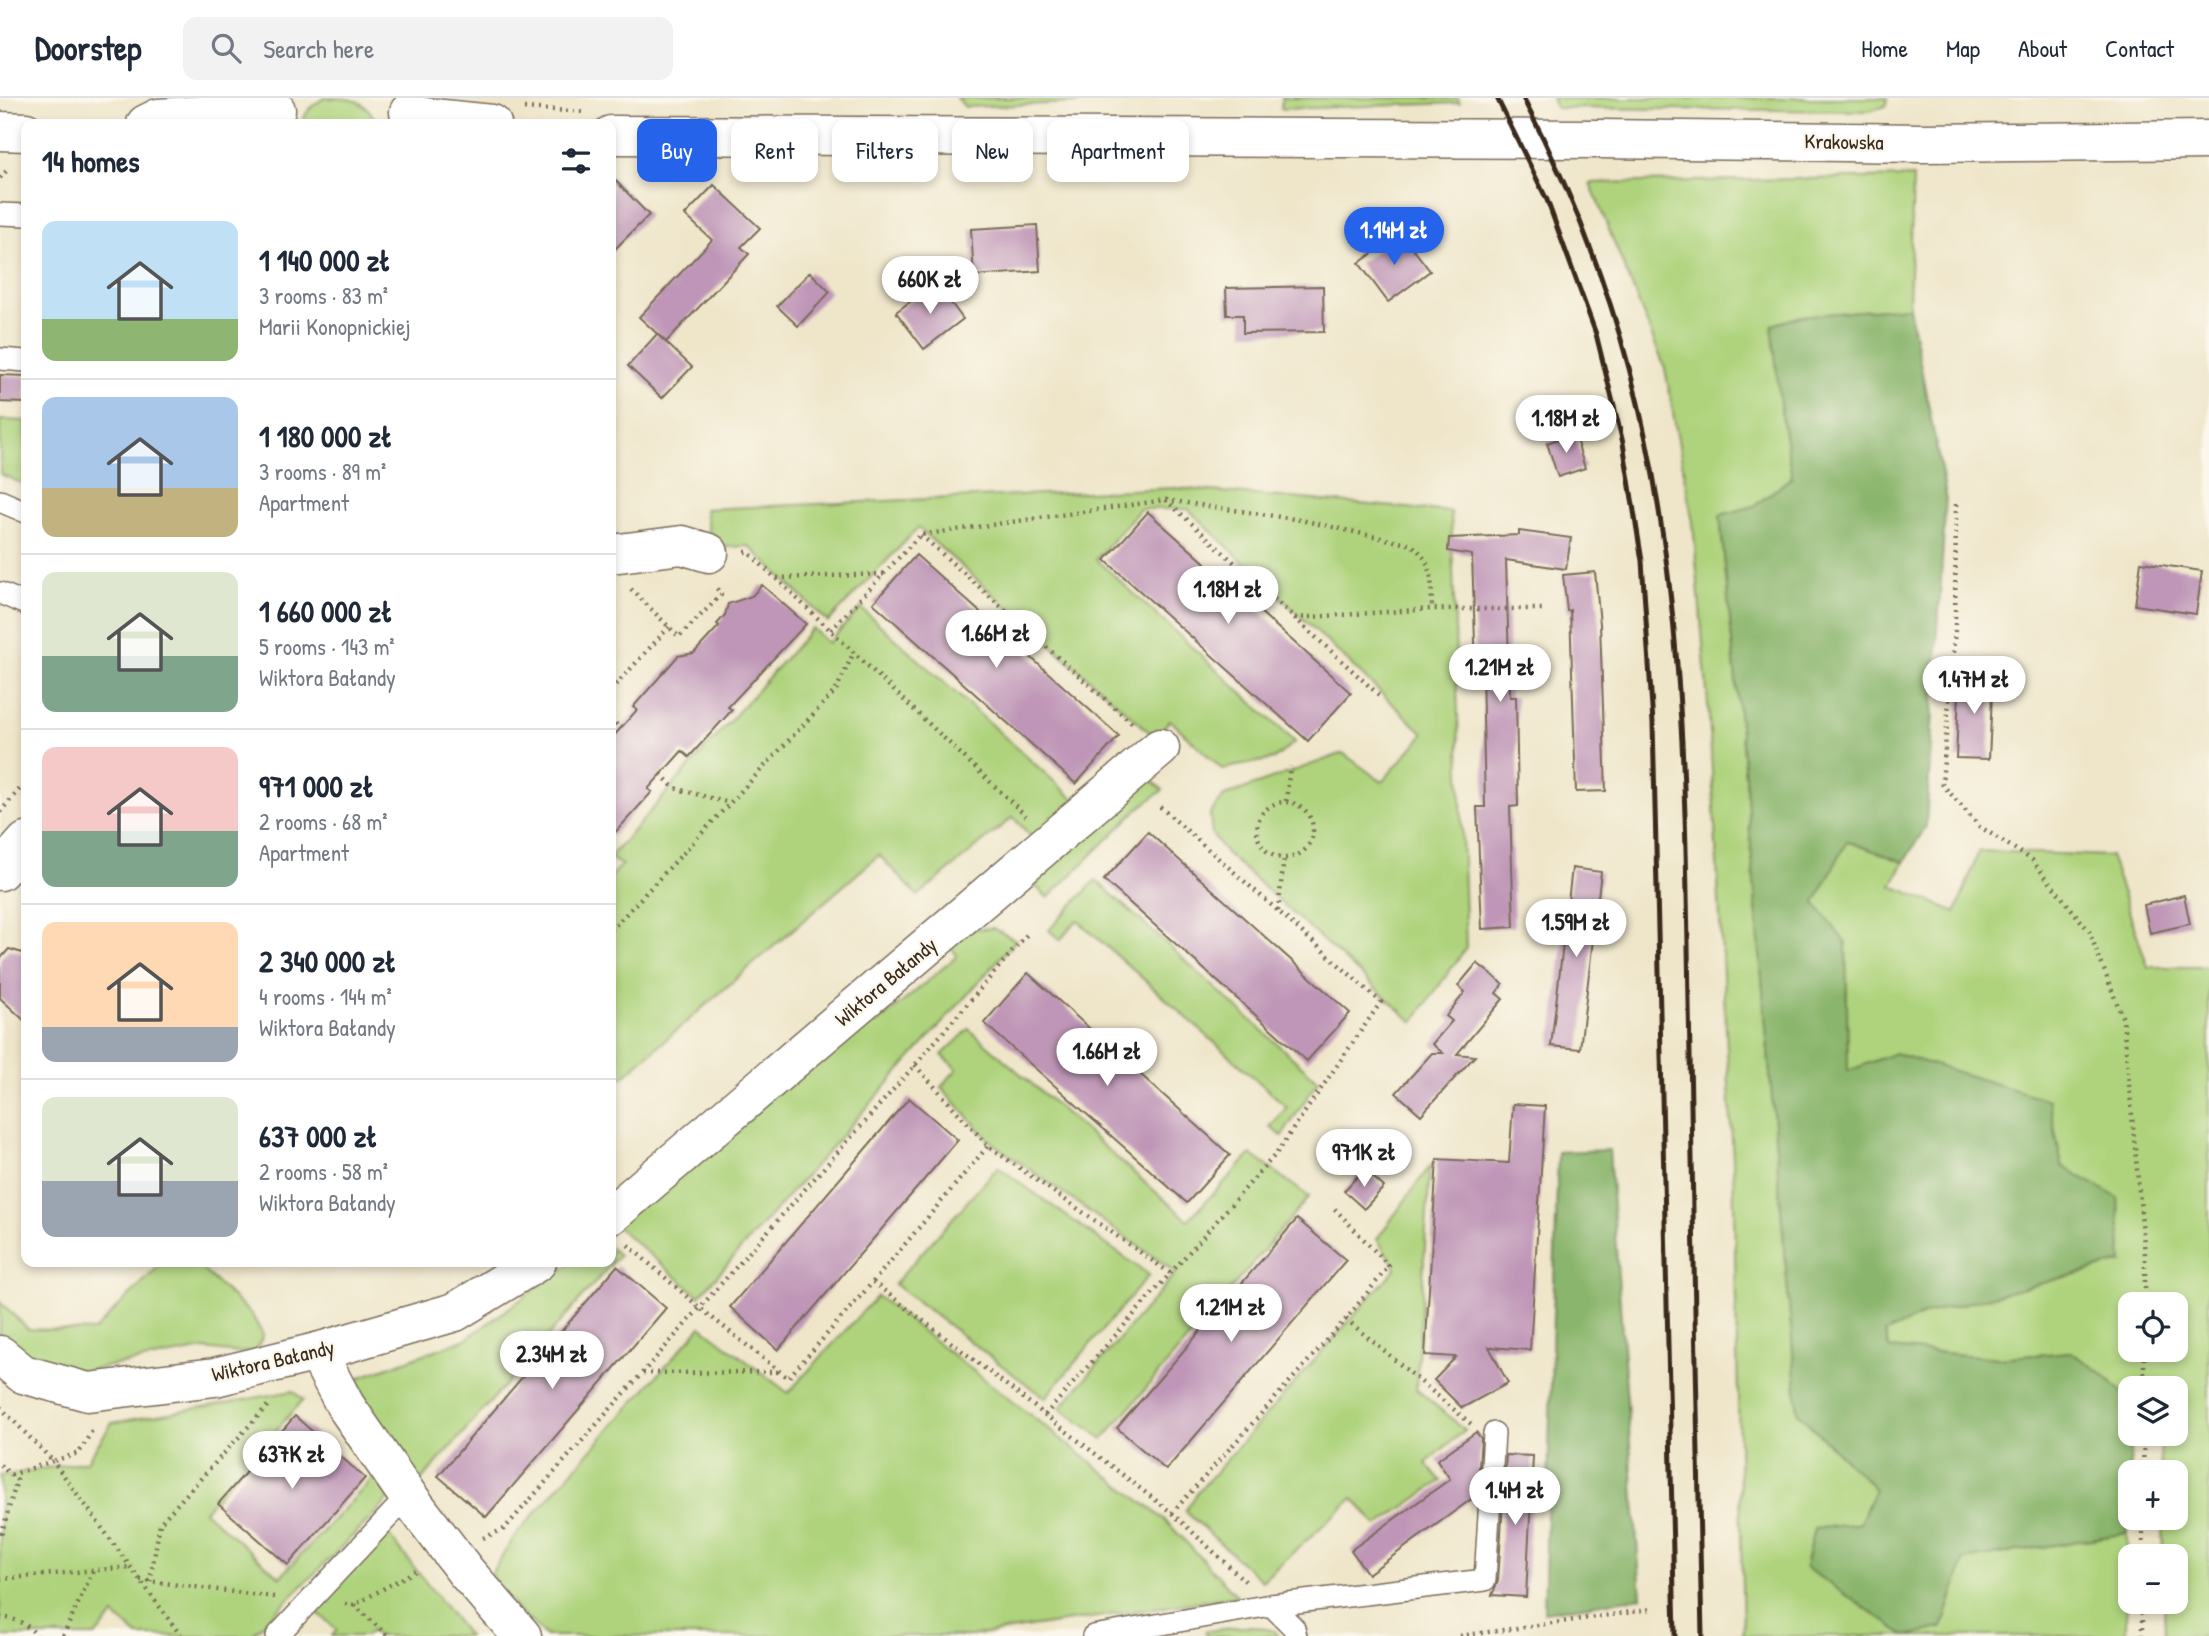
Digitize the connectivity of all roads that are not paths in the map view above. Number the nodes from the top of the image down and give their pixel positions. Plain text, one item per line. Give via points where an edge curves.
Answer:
1 (278, 111) edge
2 (408, 111) edge
3 (157, 119) edge
4 (443, 119) edge
5 (0, 131) edge
6 (21, 132) edge
7 (21, 135) edge
8 (616, 135) edge
9 (2209, 140) edge
10 (0, 153) edge
11 (0, 214) edge
12 (21, 215) edge
13 (0, 359) edge
14 (21, 361) edge
15 (0, 501) edge
16 (21, 510) edge
17 (709, 553) road end
18 (616, 571) edge
19 (0, 593) edge
20 (21, 602) edge
21 (1160, 748) road end
22 (21, 848) edge
23 (0, 871) edge
24 (616, 1227) edge
25 (529, 1267) edge
26 (317, 1352) junction
27 (0, 1355) edge
28 (1494, 1438) road end
29 (408, 1496) junction
30 (1271, 1605) junction
31 (277, 1636) edge
32 (522, 1636) edge
33 (1093, 1636) edge
34 (1296, 1636) edge

1 - 3 street
2 - 4 street
5 - 6 street
7 - 10 lane
8 - 9 street, Krakowska
11 - 12 lane
13 - 14 lane
15 - 16 lane
17 - 18 street via 682,545
19 - 20 lane
21 - 24 street, Wiktora Bałandy
22 - 23 street
25 - 26 street, Wiktora Bałandy via 455,1312
26 - 27 street, Wiktora Bałandy via 215,1377 88,1392 23,1374
26 - 29 street via 345,1405
28 - 30 lane via 1485,1580
29 - 31 lane
29 - 32 street
30 - 33 lane
30 - 34 lane

